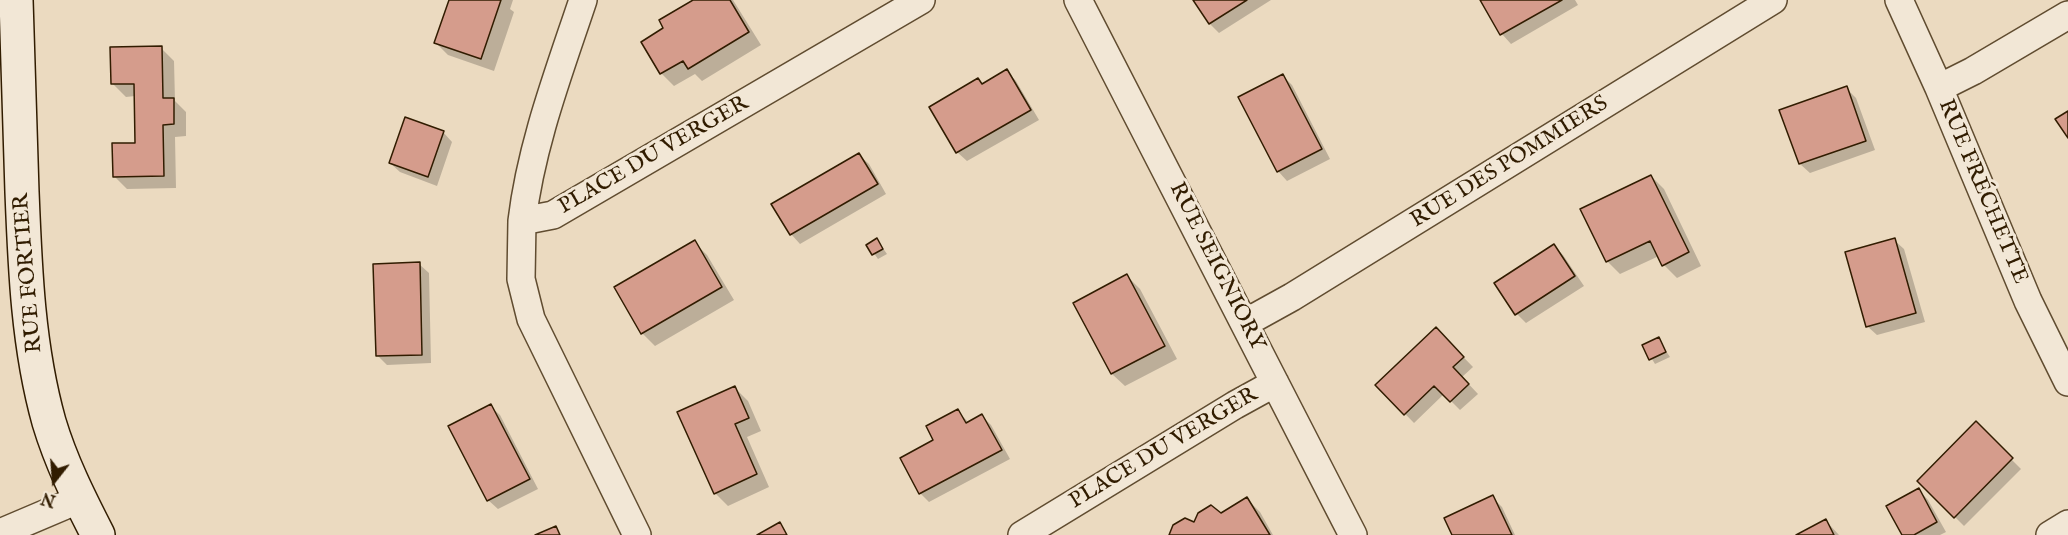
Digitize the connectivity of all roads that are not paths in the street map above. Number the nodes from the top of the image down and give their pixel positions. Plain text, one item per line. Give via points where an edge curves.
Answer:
1 (16, 0) edge
2 (583, 0) edge
3 (921, 0) edge
4 (1078, 0) edge
5 (1773, 0) edge
6 (1899, 0) edge
7 (2068, 15) edge
8 (1938, 88) junction
9 (522, 221) junction
10 (1245, 323) junction
11 (1275, 382) junction
12 (2068, 382) edge
13 (80, 499) junction
14 (2068, 524) edge
15 (0, 533) edge
16 (98, 535) edge
17 (637, 535) edge
18 (1022, 535) edge
19 (1353, 535) edge
20 (2050, 535) edge

1 - 13 street, RUE FORTIER via 28,308 49,422
2 - 9 street via 545,114
3 - 9 street, PLACE DU VERGER via 553,215
4 - 10 street, RUE SEIGNIORY
5 - 10 street, RUE DES POMMIERS
6 - 8 street, RUE FRÉCHETTE
7 - 8 street
8 - 12 street, RUE FRÉCHETTE via 2021,287
9 - 17 street via 521,279 531,319
10 - 11 street, RUE SEIGNIORY
11 - 18 street, PLACE DU VERGER
11 - 19 street, RUE SEIGNIORY
13 - 15 street
13 - 16 street, RUE FORTIER
14 - 20 street

